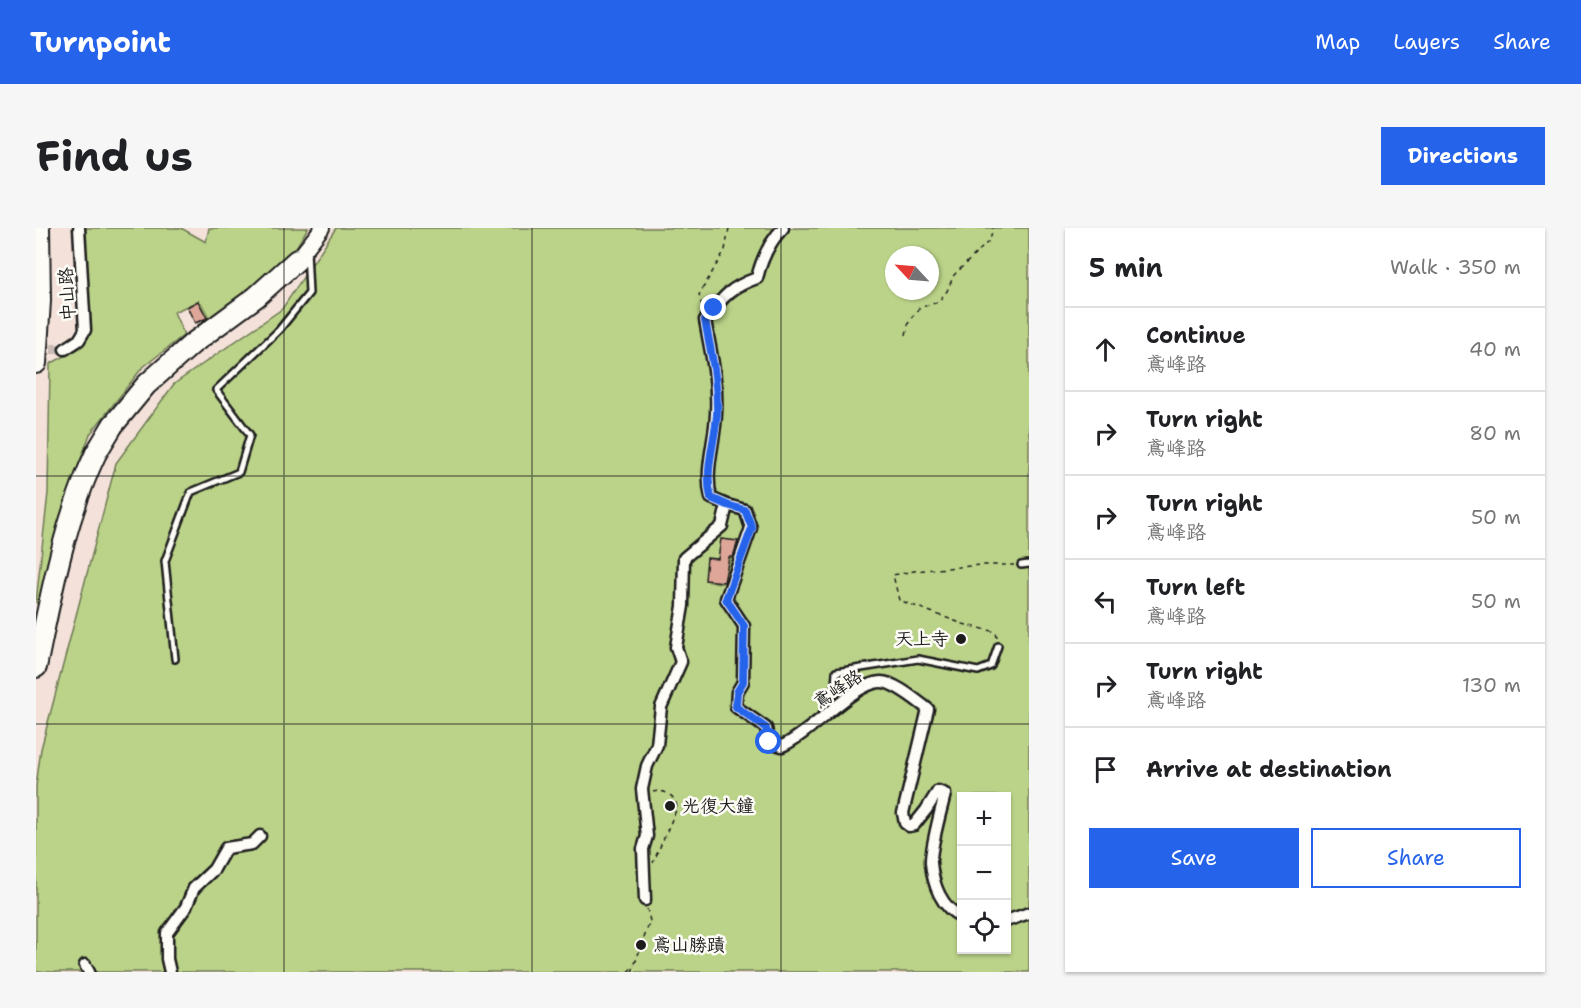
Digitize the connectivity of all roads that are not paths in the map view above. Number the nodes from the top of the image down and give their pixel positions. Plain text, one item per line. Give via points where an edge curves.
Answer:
1 (39, 228) edge
2 (79, 228) edge
3 (322, 228) edge
4 (783, 228) edge
5 (303, 254) junction
6 (281, 285) dead end
7 (268, 296) dead end
8 (186, 340) dead end
9 (65, 349) dead end
10 (36, 363) edge
11 (160, 363) dead end
12 (143, 399) dead end
13 (109, 433) junction
14 (727, 505) junction
15 (1029, 564) edge
16 (1021, 565) road end
17 (998, 646) road end
18 (175, 659) dead end
19 (36, 667) edge
20 (866, 686) junction
21 (260, 836) dead end
22 (645, 900) road end
23 (957, 914) edge
24 (1029, 914) edge
25 (1011, 919) edge
26 (170, 972) edge

1 - 10 highway
2 - 9 street, 中山路 via 85,330 80,340
3 - 5 street
4 - 14 street, 鳶峰路 via 762,258 757,278 724,296 705,320 717,383 708,486 711,498
5 - 6 lane
5 - 8 lane
5 - 13 highway via 146,385
5 - 18 lane via 309,293 279,330 216,390 250,435 239,472 191,492 165,561
7 - 12 lane via 199,346
11 - 13 lane via 120,406
13 - 19 highway, bridge via 81,488 59,555
14 - 20 street, 鳶峰路 via 745,510 752,528 726,599 744,626 743,682 737,692 736,707 766,728 769,742 782,746
14 - 22 street via 722,526 684,558 683,606 676,647 681,662 661,707 657,745 642,789 647,836 643,849
15 - 16 lane
17 - 20 lane via 992,666 978,671 918,659 836,672 835,687
20 - 23 street, 鳶峰路 via 881,681 902,690 928,709 903,813 905,823 914,825 938,791 945,794 930,862 940,898
21 - 26 street via 252,844 226,848 214,868 194,888 167,933
24 - 25 street

